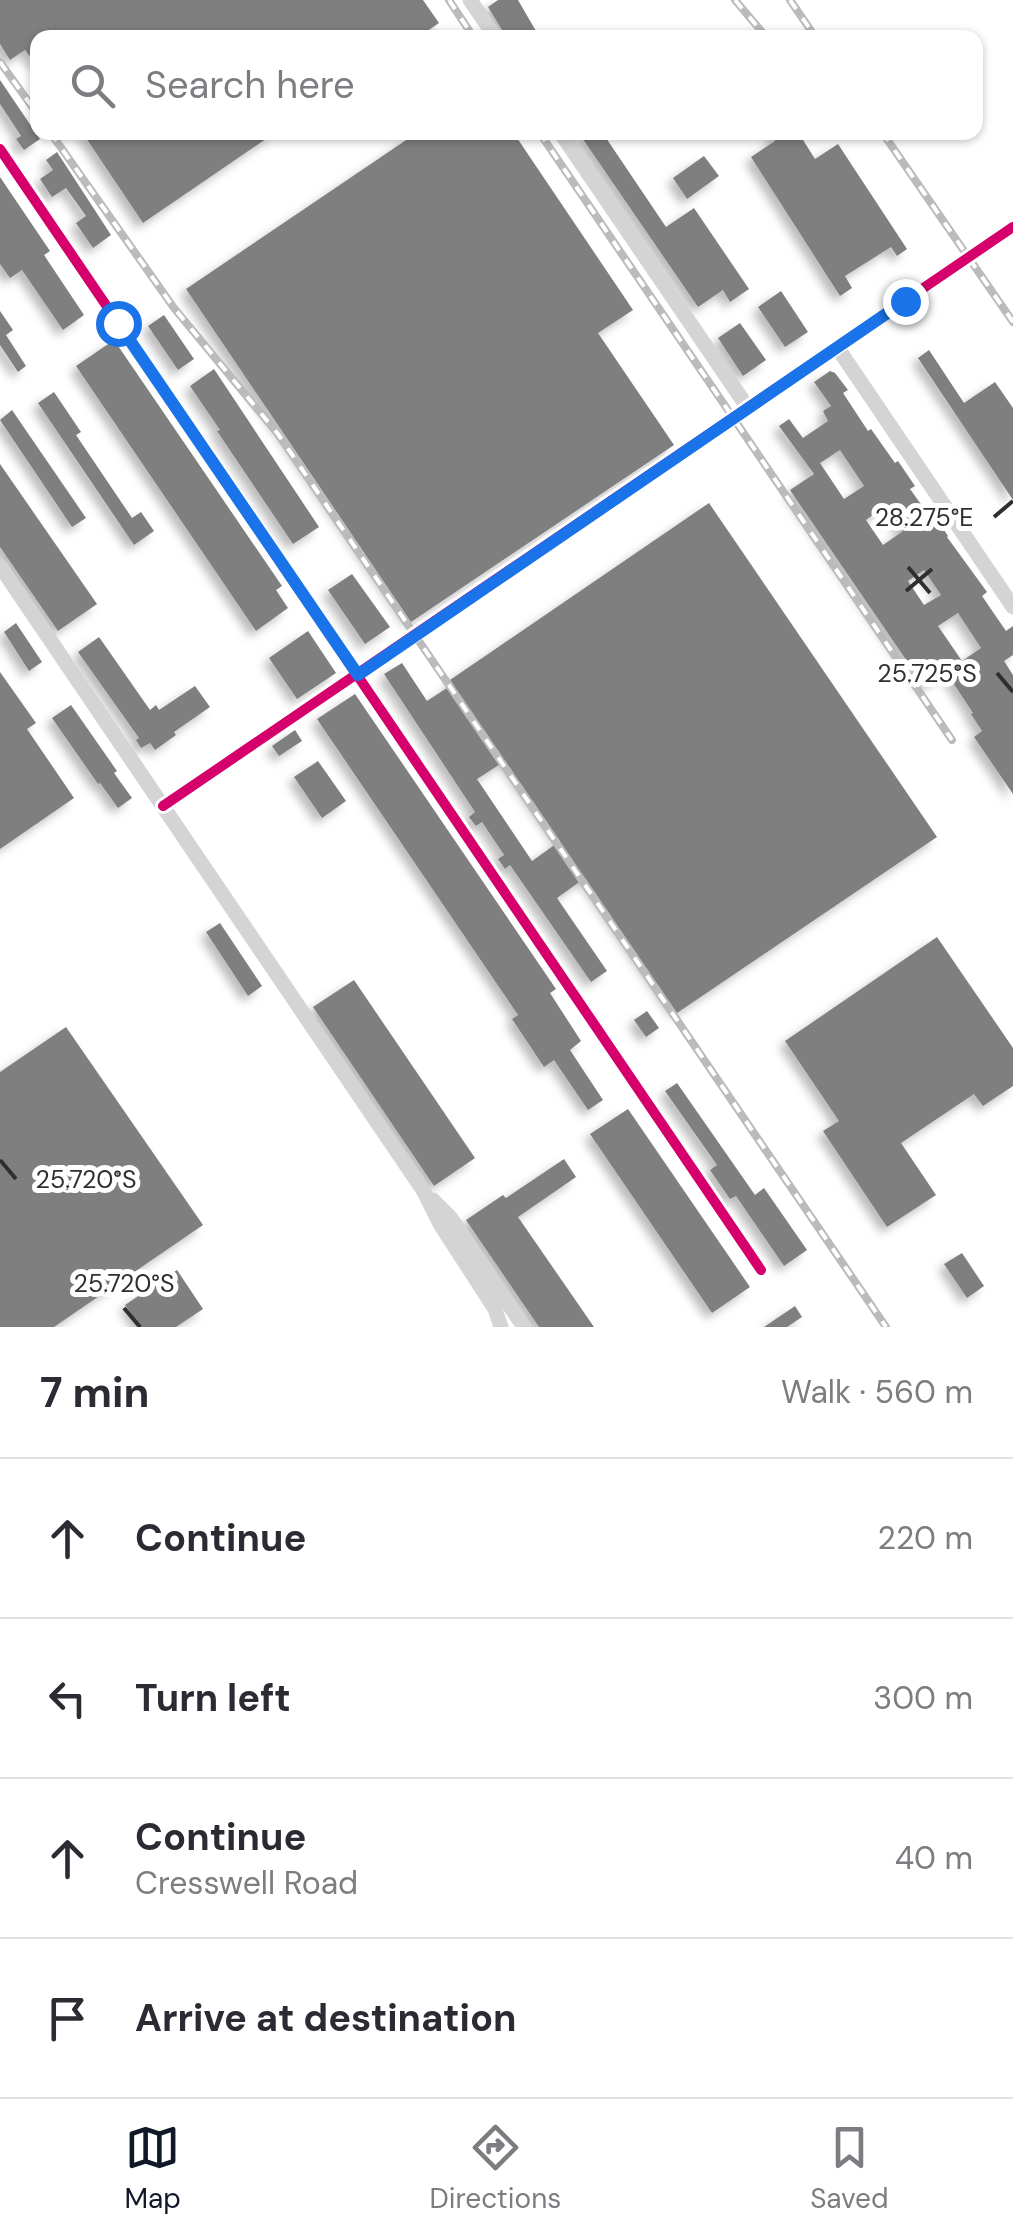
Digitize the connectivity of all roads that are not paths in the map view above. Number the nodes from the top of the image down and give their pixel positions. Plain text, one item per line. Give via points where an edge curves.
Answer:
1 (470, 0) edge
2 (491, 30) edge
3 (565, 140) edge
4 (0, 149) edge
5 (1013, 227) edge
6 (837, 347) junction
7 (748, 408) junction
8 (0, 566) edge
9 (1013, 607) edge
10 (358, 675) junction
11 (163, 806) junction
12 (445, 1221) junction
13 (761, 1270) dead end
14 (501, 1327) edge
15 (524, 1327) edge

1 - 2 street
3 - 7 street
4 - 10 street
5 - 6 street
6 - 7 street
6 - 9 street
7 - 10 street
8 - 11 street
10 - 11 street
10 - 13 street
11 - 12 street
12 - 14 street
12 - 15 street

